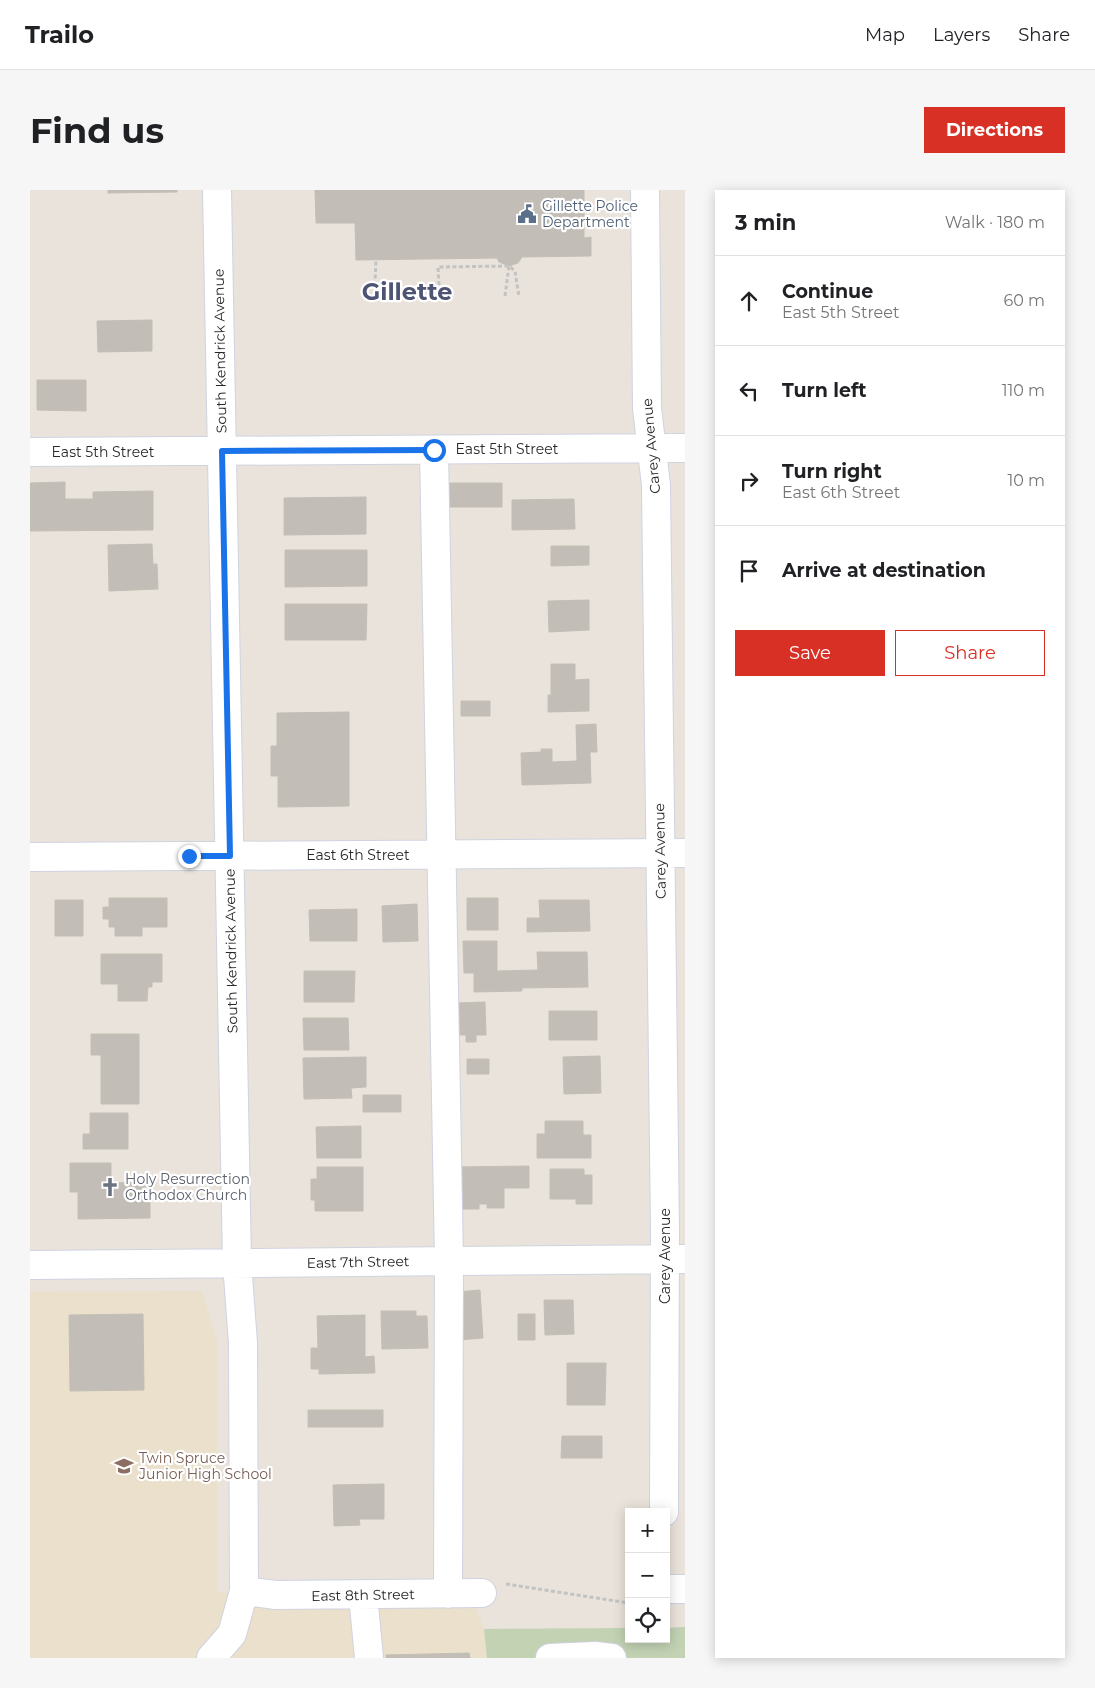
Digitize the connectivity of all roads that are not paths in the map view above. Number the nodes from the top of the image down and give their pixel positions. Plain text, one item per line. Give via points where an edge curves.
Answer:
1 (217, 190) edge
2 (645, 190) edge
3 (652, 448) junction
4 (685, 448) edge
5 (434, 450) junction
6 (222, 451) junction
7 (30, 452) edge
8 (673, 853) edge
9 (441, 855) junction
10 (230, 856) junction
11 (30, 857) edge
12 (675, 1259) edge
13 (449, 1261) junction
14 (237, 1264) junction
15 (30, 1265) edge
16 (664, 1508) edge
17 (493, 1588) road end
18 (670, 1589) edge
19 (685, 1589) edge
20 (244, 1591) junction
21 (448, 1594) junction
22 (362, 1595) junction
23 (211, 1658) edge
24 (369, 1658) edge
25 (550, 1658) edge
26 (612, 1658) edge

1 - 6 street, South Kendrick Avenue
2 - 3 street, Carey Avenue via 647,408
3 - 4 street, East 5th Street
3 - 5 street, East 5th Street
3 - 8 street, Carey Avenue
5 - 6 street, East 5th Street
5 - 9 street
6 - 7 street, East 5th Street
6 - 10 street, South Kendrick Avenue
8 - 9 street, East 6th Street
8 - 12 street, Carey Avenue
9 - 10 street, East 6th Street
9 - 13 street
10 - 11 street, East 6th Street
10 - 14 street, South Kendrick Avenue
12 - 13 street, East 7th Street
12 - 16 street, Carey Avenue
13 - 14 street, East 7th Street
13 - 21 street
14 - 15 street, East 7th Street
14 - 20 street, South Kendrick Avenue via 244,1343
17 - 21 street, East 8th Street
18 - 19 street
20 - 22 street, East 8th Street via 276,1595
20 - 23 street, South Kendrick Avenue via 232,1634
21 - 22 street, East 8th Street
22 - 24 street
25 - 26 street

